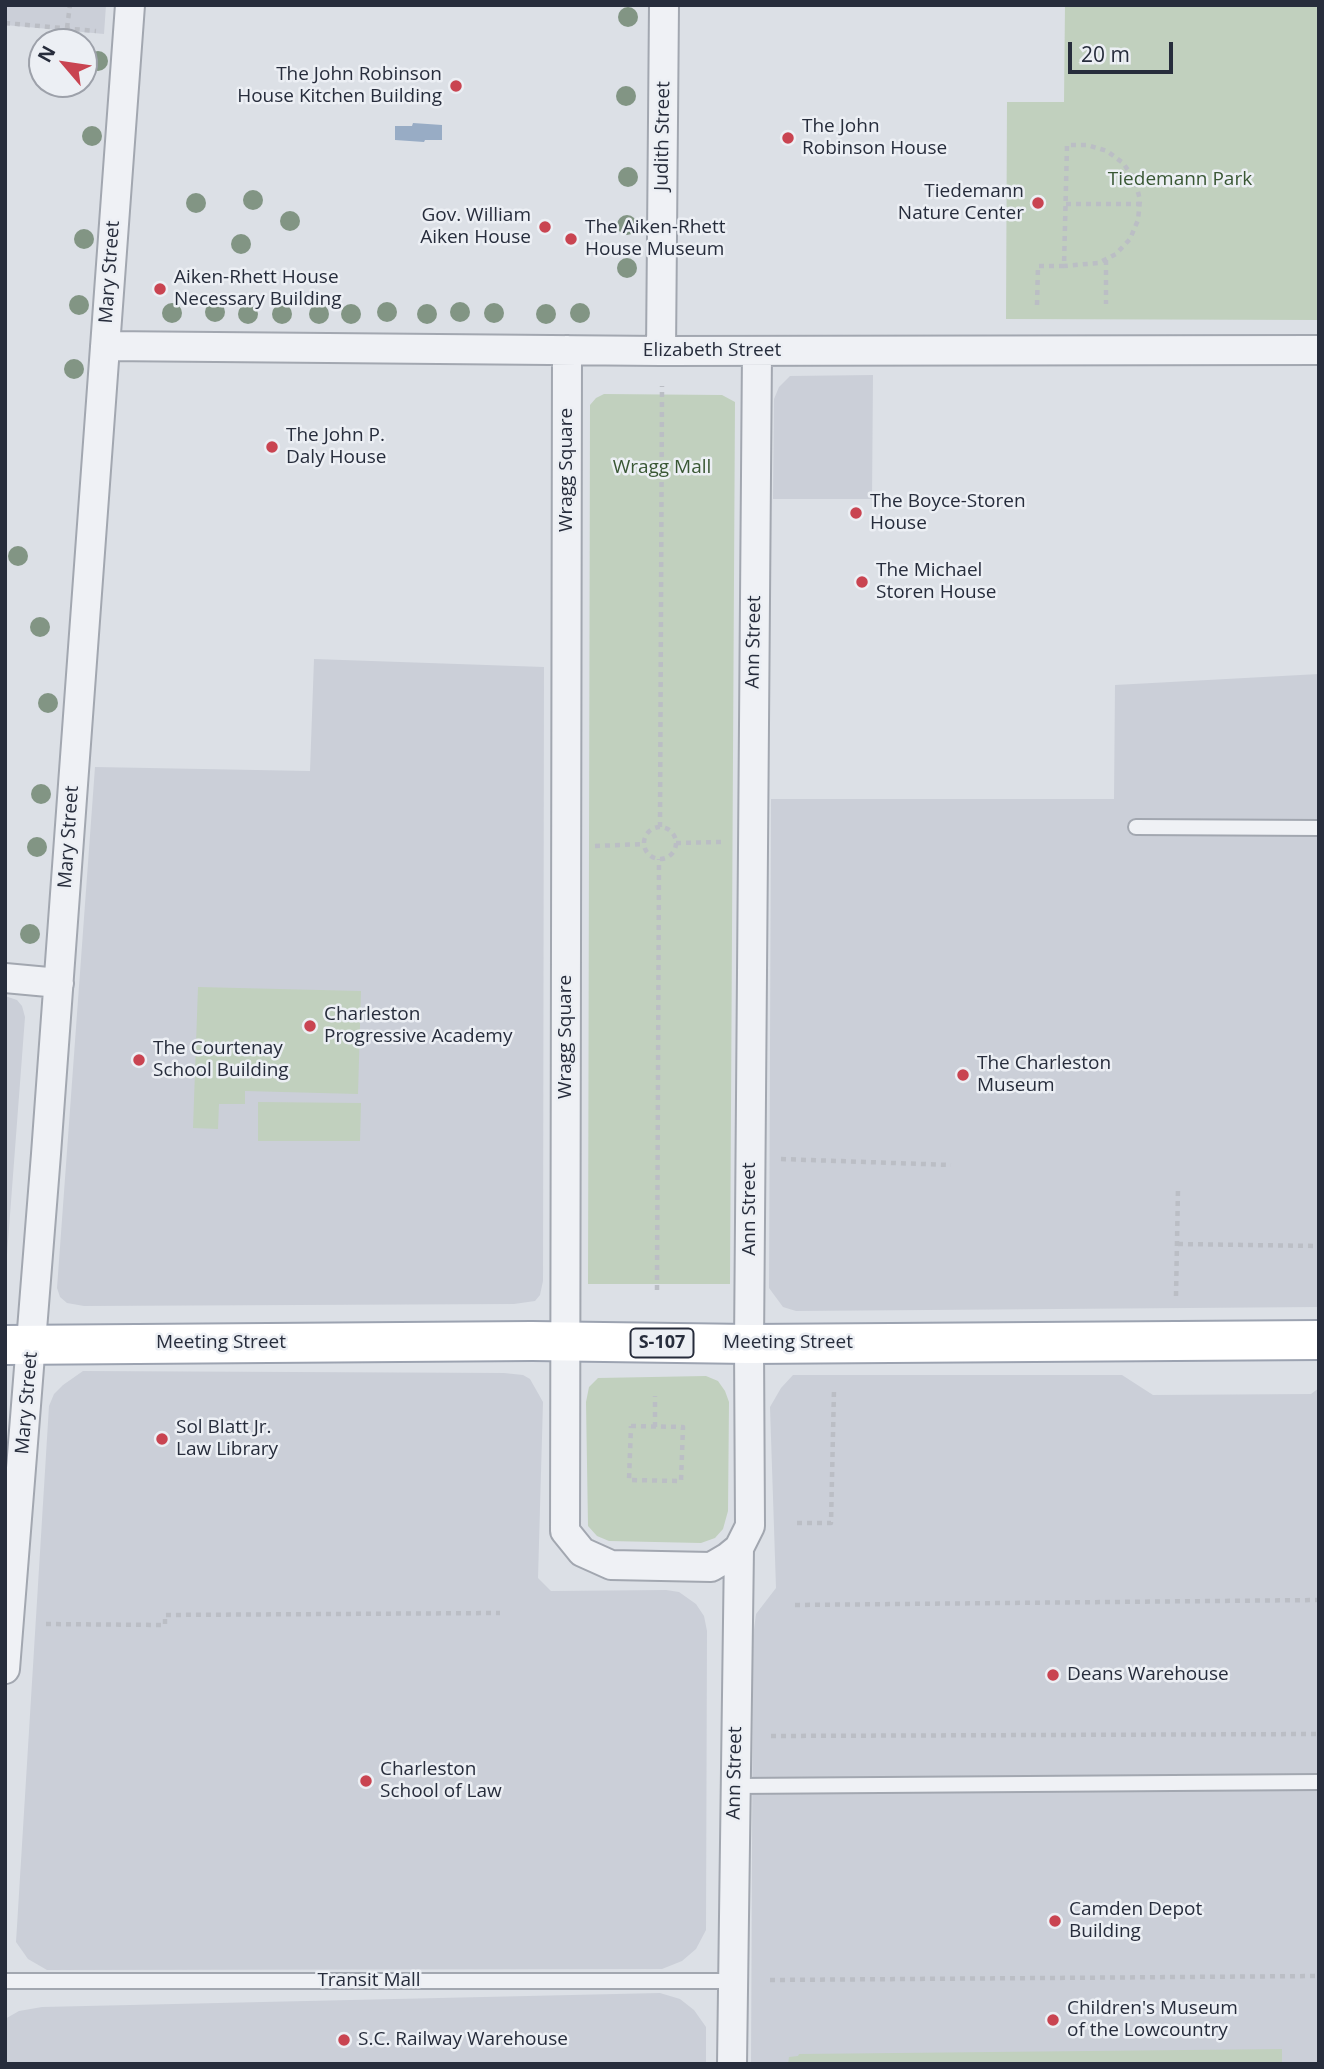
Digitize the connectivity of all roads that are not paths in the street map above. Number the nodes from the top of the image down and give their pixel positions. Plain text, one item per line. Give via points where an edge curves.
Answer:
1 (130, 5) edge
2 (664, 5) edge
3 (105, 346) junction
4 (567, 350) junction
5 (1319, 350) edge
6 (661, 351) junction
7 (757, 351) junction
8 (1136, 827) dead end
9 (1319, 828) edge
10 (5, 978) edge
11 (59, 983) junction
12 (1319, 1340) edge
13 (566, 1341) junction
14 (749, 1344) junction
15 (19, 1345) edge
16 (739, 1548) junction
17 (5, 1669) edge
18 (1319, 1782) edge
19 (735, 1786) junction
20 (5, 1981) edge
21 (733, 1981) junction
22 (732, 2064) edge

1 - 3 street, Mary Street
2 - 6 street, Judith Street
3 - 4 street, Elizabeth Street
3 - 11 street, Mary Street
4 - 6 street, Elizabeth Street
4 - 13 street, Wragg Square
5 - 7 street, Elizabeth Street
6 - 7 street, Elizabeth Street
7 - 14 street, Ann Street
8 - 9 lane
10 - 11 street
11 - 15 street, Mary Street
12 - 14 main road, Meeting Street / S-107
13 - 14 main road, Meeting Street / S-107
13 - 15 main road, Meeting Street / S-107
13 - 16 street, Wragg Square via 565,1531 573,1544 611,1565 711,1567
14 - 16 street, Ann Street via 750,1526
15 - 17 street, Mary Street
16 - 19 street, Ann Street
18 - 19 lane
19 - 21 street, Ann Street
20 - 21 lane, Transit Mall
21 - 22 street, Ann Street

